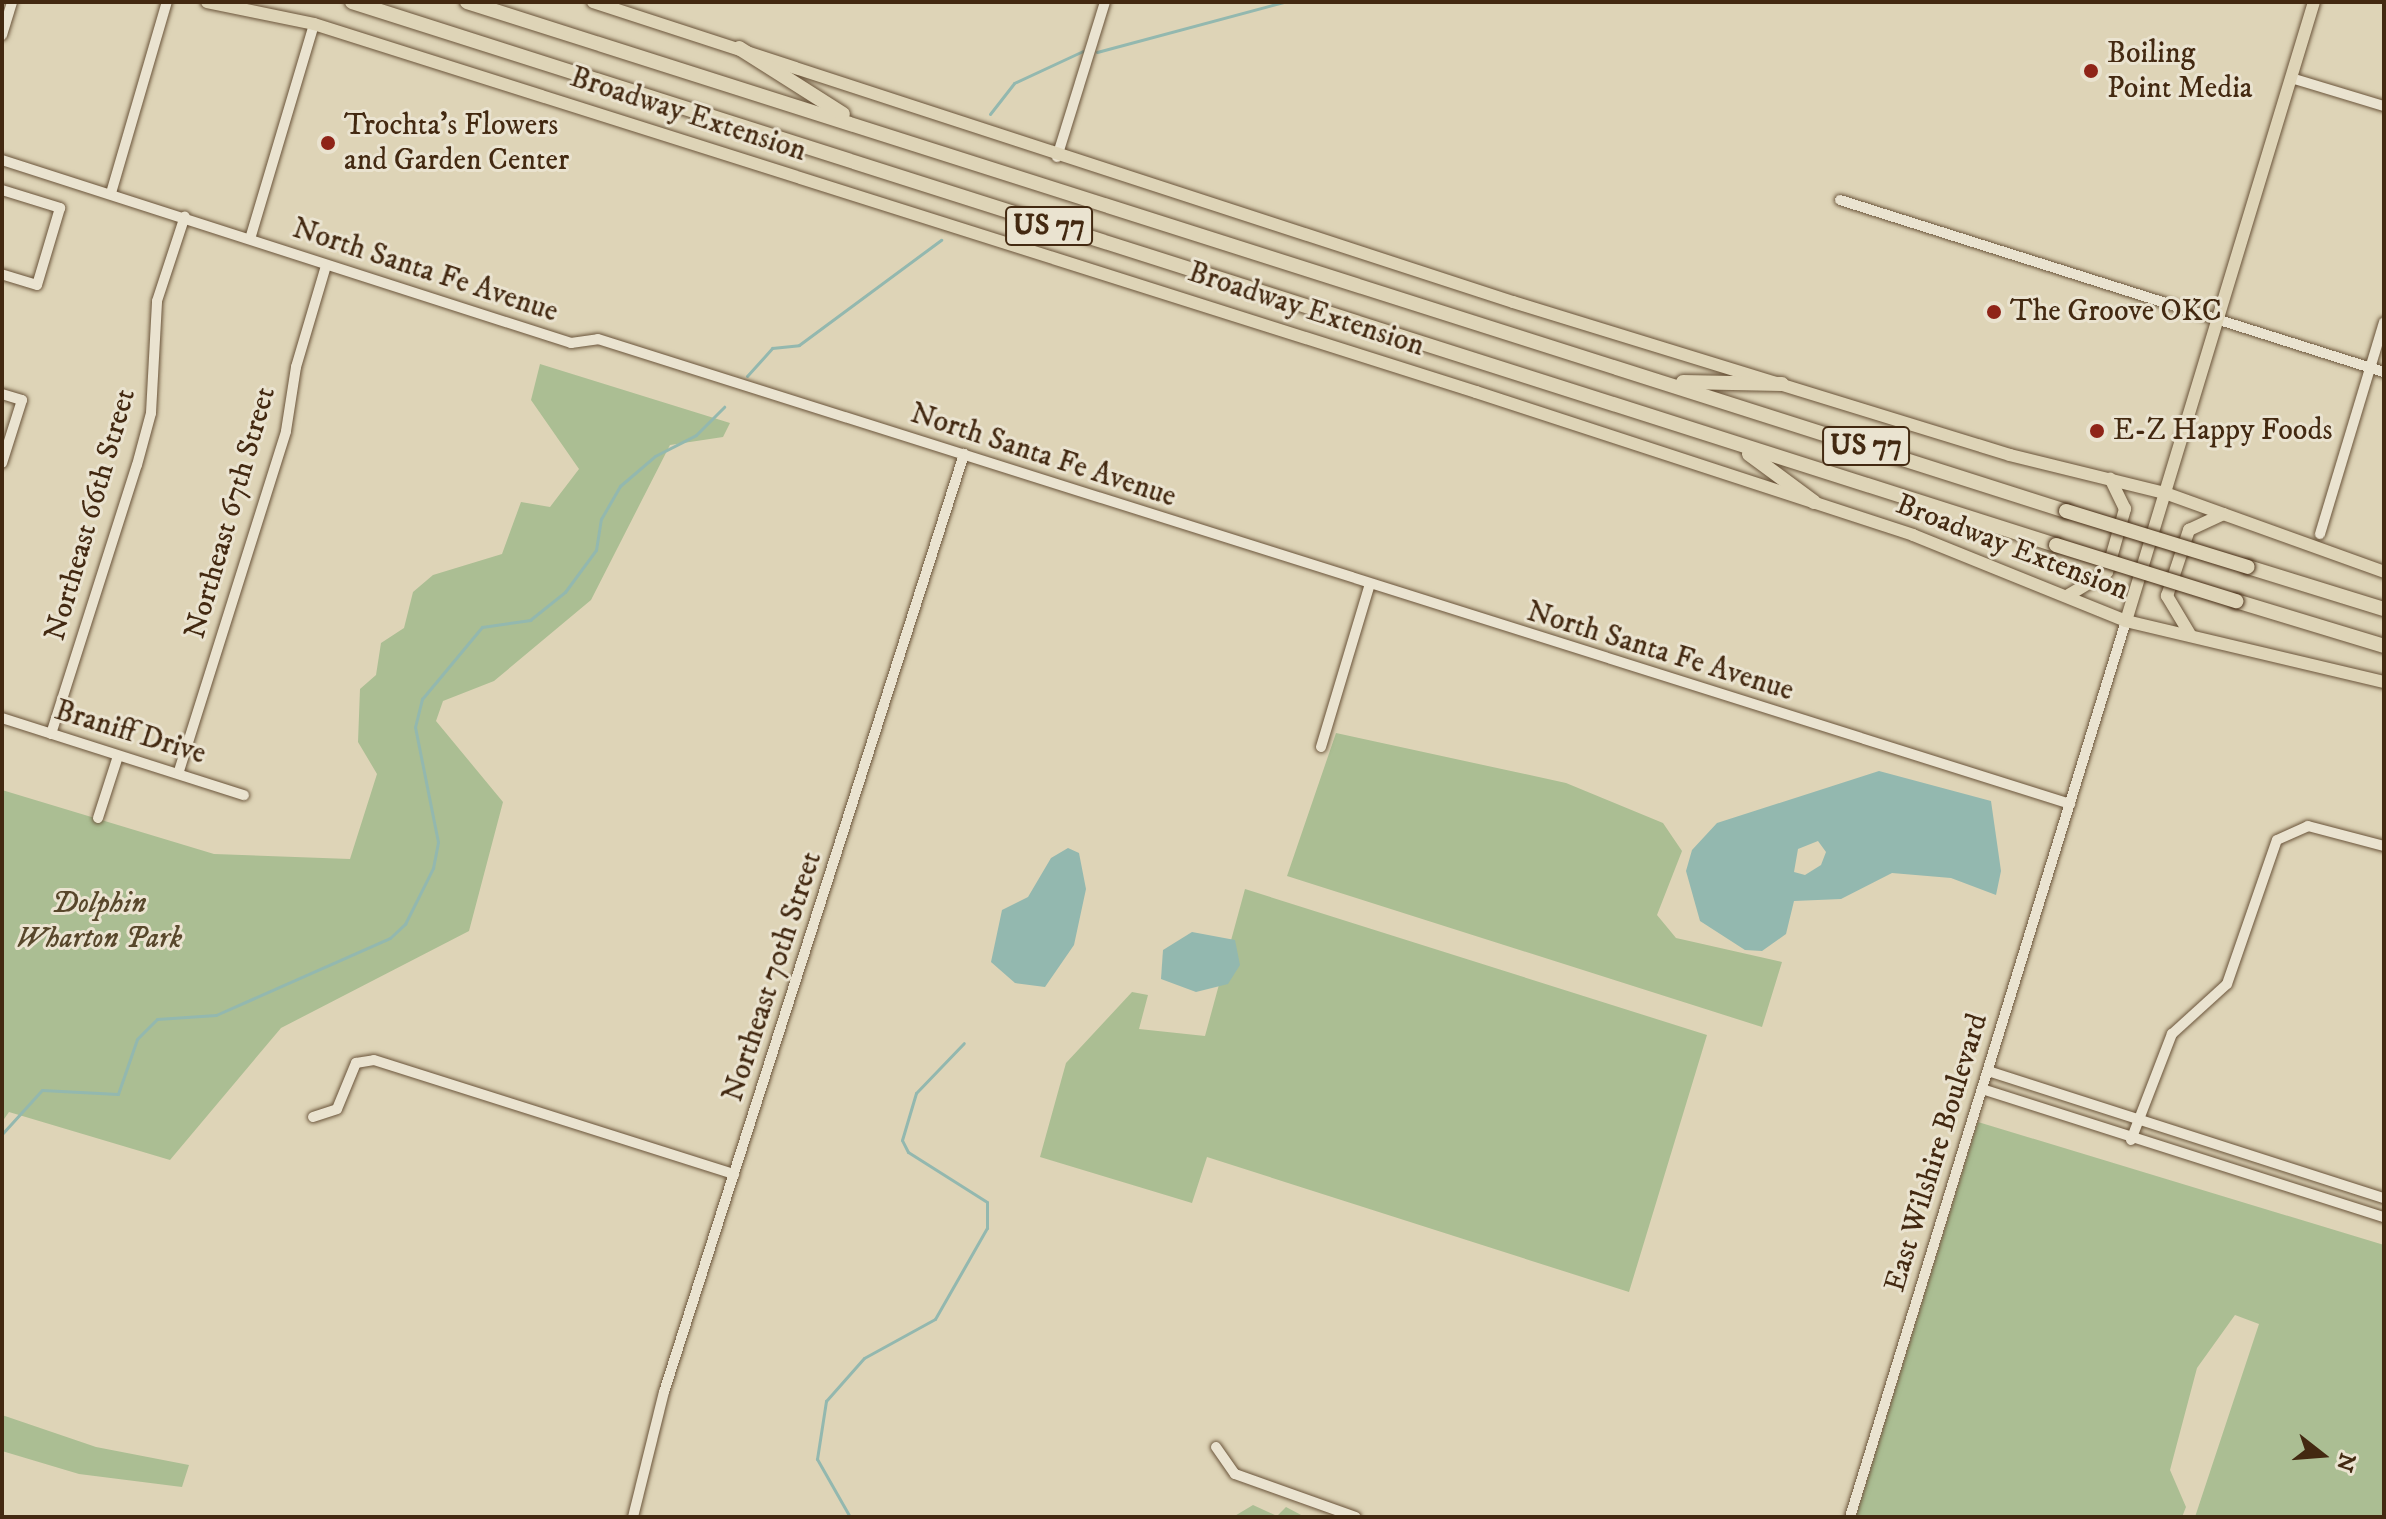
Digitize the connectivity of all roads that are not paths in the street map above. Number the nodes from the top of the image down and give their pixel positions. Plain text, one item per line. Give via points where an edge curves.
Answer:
1 (12, 2) edge
2 (167, 2) edge
3 (207, 2) edge
4 (352, 2) edge
5 (467, 2) edge
6 (593, 2) edge
7 (1105, 2) edge
8 (2314, 2) edge
9 (314, 24) junction
10 (2, 35) edge
11 (739, 48) junction
12 (2291, 78) junction
13 (2384, 106) edge
14 (860, 125) junction
15 (1057, 157) junction
16 (2, 160) edge
17 (2, 190) edge
18 (111, 193) junction
19 (1840, 200) dead end
20 (185, 216) junction
21 (250, 239) junction
22 (326, 266) junction
23 (2, 274) edge
24 (2217, 322) junction
25 (2384, 322) edge
26 (2370, 368) junction
27 (2384, 372) edge
28 (1666, 381) junction
29 (1782, 384) junction
30 (2, 394) edge
31 (1735, 445) junction
32 (964, 454) junction
33 (2, 463) edge
34 (2110, 478) junction
35 (2165, 493) junction
36 (1814, 502) junction
37 (2223, 514) junction
38 (2320, 534) dead end
39 (2384, 572) edge
40 (1369, 587) junction
41 (2067, 596) junction
42 (2384, 609) edge
43 (2126, 621) junction
44 (2191, 636) junction
45 (2384, 646) edge
46 (2384, 682) edge
47 (2, 718) edge
48 (51, 734) junction
49 (1321, 747) dead end
50 (118, 756) junction
51 (179, 771) junction
52 (244, 795) dead end
53 (2070, 804) junction
54 (98, 818) dead end
55 (2384, 846) edge
56 (1988, 1071) junction
57 (1982, 1089) junction
58 (313, 1117) dead end
59 (2137, 1119) junction
60 (2131, 1140) junction
61 (734, 1174) junction
62 (2384, 1198) edge
63 (2384, 1217) edge
64 (1216, 1447) dead end
65 (633, 1517) edge
66 (1356, 1517) edge
67 (1850, 1517) edge

1 - 10 street
2 - 18 street
3 - 9 main road, Broadway Extension
4 - 31 highway, Broadway Extension / US 77
5 - 14 highway, Broadway Extension / US 77
6 - 11 main road
7 - 15 street
8 - 12 main road
9 - 21 street
9 - 36 main road, Broadway Extension
11 - 14 highway
11 - 15 main road
12 - 13 street
12 - 24 main road
14 - 28 highway, Broadway Extension / US 77
15 - 29 main road
16 - 18 street, North Santa Fe Avenue
17 - 23 street via 60,208 37,285
18 - 20 street, North Santa Fe Avenue
19 - 24 street
20 - 21 street, North Santa Fe Avenue
20 - 48 street, Northeast 66th Street via 157,301 151,413
21 - 22 street, North Santa Fe Avenue
22 - 32 street, North Santa Fe Avenue via 571,343 598,339
22 - 51 street, Northeast 67th Street via 286,431
24 - 26 street
24 - 35 main road
25 - 26 street
26 - 27 street
26 - 38 street
28 - 29 highway
28 - 42 highway, Broadway Extension / US 77, bridge
29 - 34 main road
30 - 33 street via 22,400
31 - 36 highway
31 - 45 highway, Broadway Extension / US 77, bridge
32 - 40 street, North Santa Fe Avenue
32 - 61 street, Northeast 70th Street
34 - 35 main road
34 - 41 main road via 2125,509 2107,572
35 - 37 main road
35 - 43 main road
36 - 41 main road, Broadway Extension
37 - 39 main road
37 - 44 main road via 2189,530 2167,596
40 - 49 street
40 - 53 street, North Santa Fe Avenue
41 - 43 main road, Broadway Extension
43 - 44 main road, Broadway Extension
43 - 53 street, East Wilshire Boulevard
44 - 46 main road, Broadway Extension
47 - 48 street, Braniff Drive
48 - 50 street, Braniff Drive
50 - 51 street, Braniff Drive
50 - 54 street
51 - 52 street, Braniff Drive
53 - 56 street, East Wilshire Boulevard
55 - 59 street via 2308,826 2277,840 2227,984 2172,1034
56 - 57 street, East Wilshire Boulevard
56 - 59 street
57 - 60 street
57 - 67 street, East Wilshire Boulevard
58 - 61 street via 331,1114 356,1063 374,1060
59 - 60 street
59 - 62 street
60 - 63 street
61 - 65 street, Northeast 70th Street via 664,1392
64 - 66 street via 1235,1474

